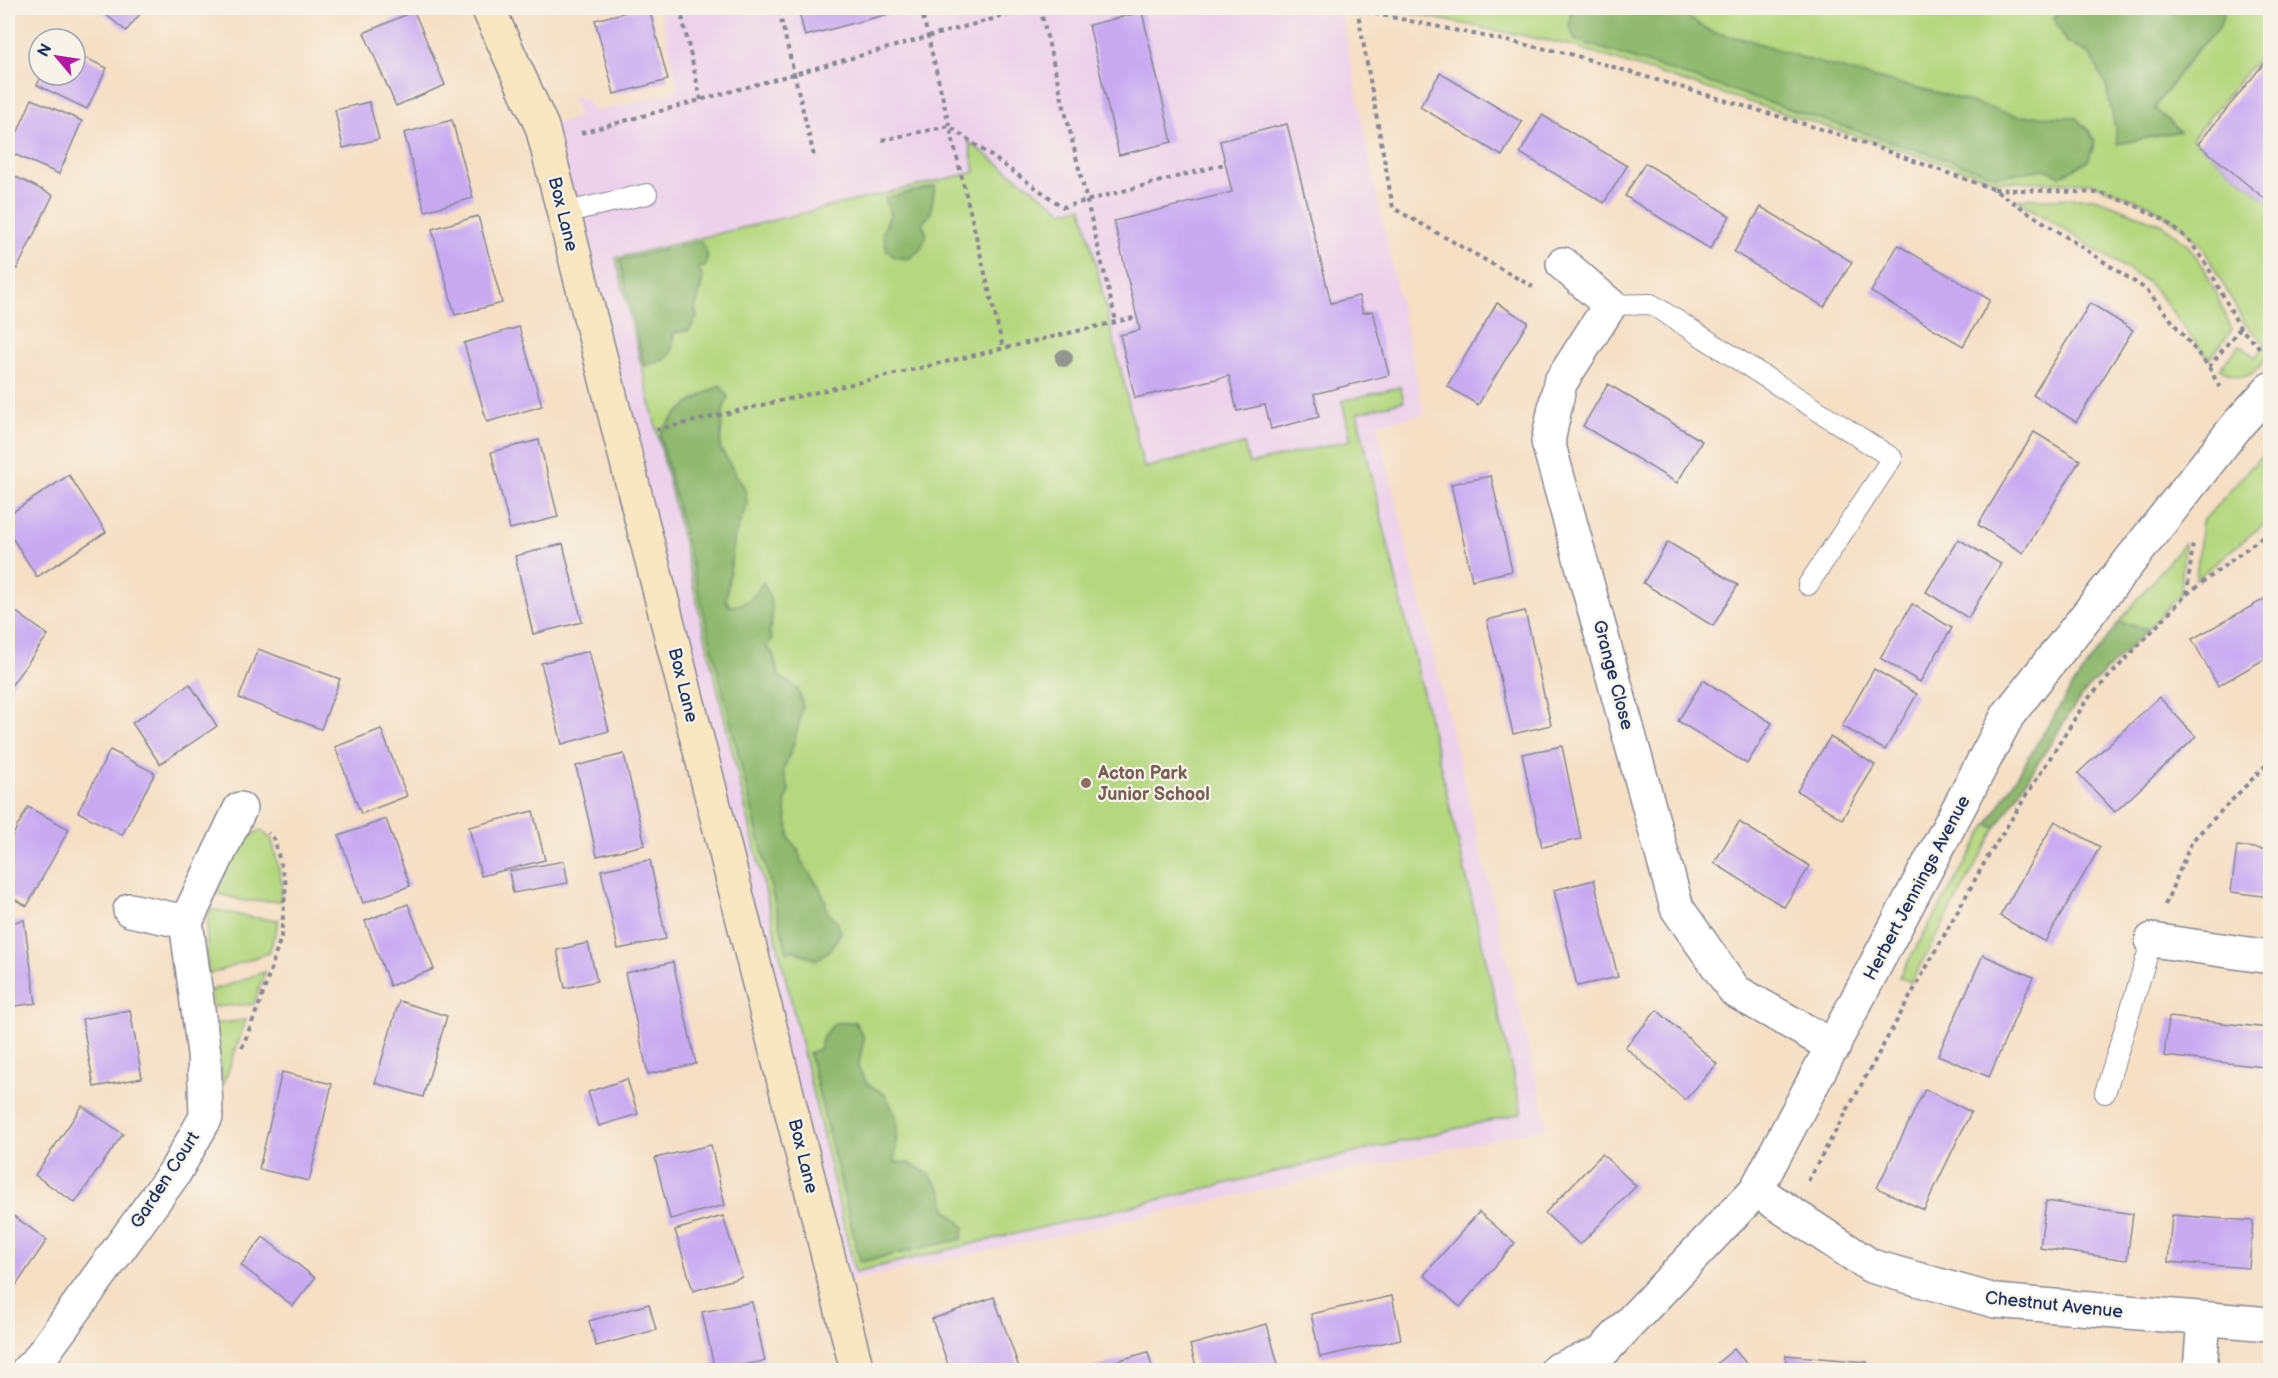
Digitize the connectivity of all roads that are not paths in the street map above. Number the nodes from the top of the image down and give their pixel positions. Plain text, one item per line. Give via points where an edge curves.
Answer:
1 (488, 8) edge
2 (647, 194) dead end
3 (562, 213) junction
4 (1553, 277) road end
5 (1610, 305) junction
6 (2271, 389) edge
7 (1808, 585) dead end
8 (240, 809) road end
9 (130, 910) dead end
10 (186, 922) junction
11 (2152, 939) joint
12 (2271, 957) edge
13 (1834, 1047) junction
14 (2105, 1093) dead end
15 (1756, 1190) junction
16 (2204, 1319) junction
17 (2271, 1324) edge
18 (28, 1371) edge
19 (857, 1371) edge
20 (1557, 1371) edge
21 (2200, 1371) edge

1 - 3 street, Box Lane via 542,127
2 - 3 lane
3 - 19 street, Box Lane
4 - 5 street
5 - 7 lane via 1650,304 1892,458
5 - 13 street, Grange Close via 1560,383 1548,442 1677,908 1735,991
6 - 13 street, Herbert Jennings Avenue via 2008,715
8 - 10 street
9 - 10 street
10 - 18 street, Garden Court via 204,1053 206,1117 175,1172
11 - 12 street
11 - 14 lane
13 - 15 street, Herbert Jennings Avenue
15 - 16 street, Chestnut Avenue via 1870,1266 1995,1301
15 - 20 street, Herbert Jennings Avenue via 1601,1353
16 - 17 street, Chestnut Avenue
16 - 21 street

